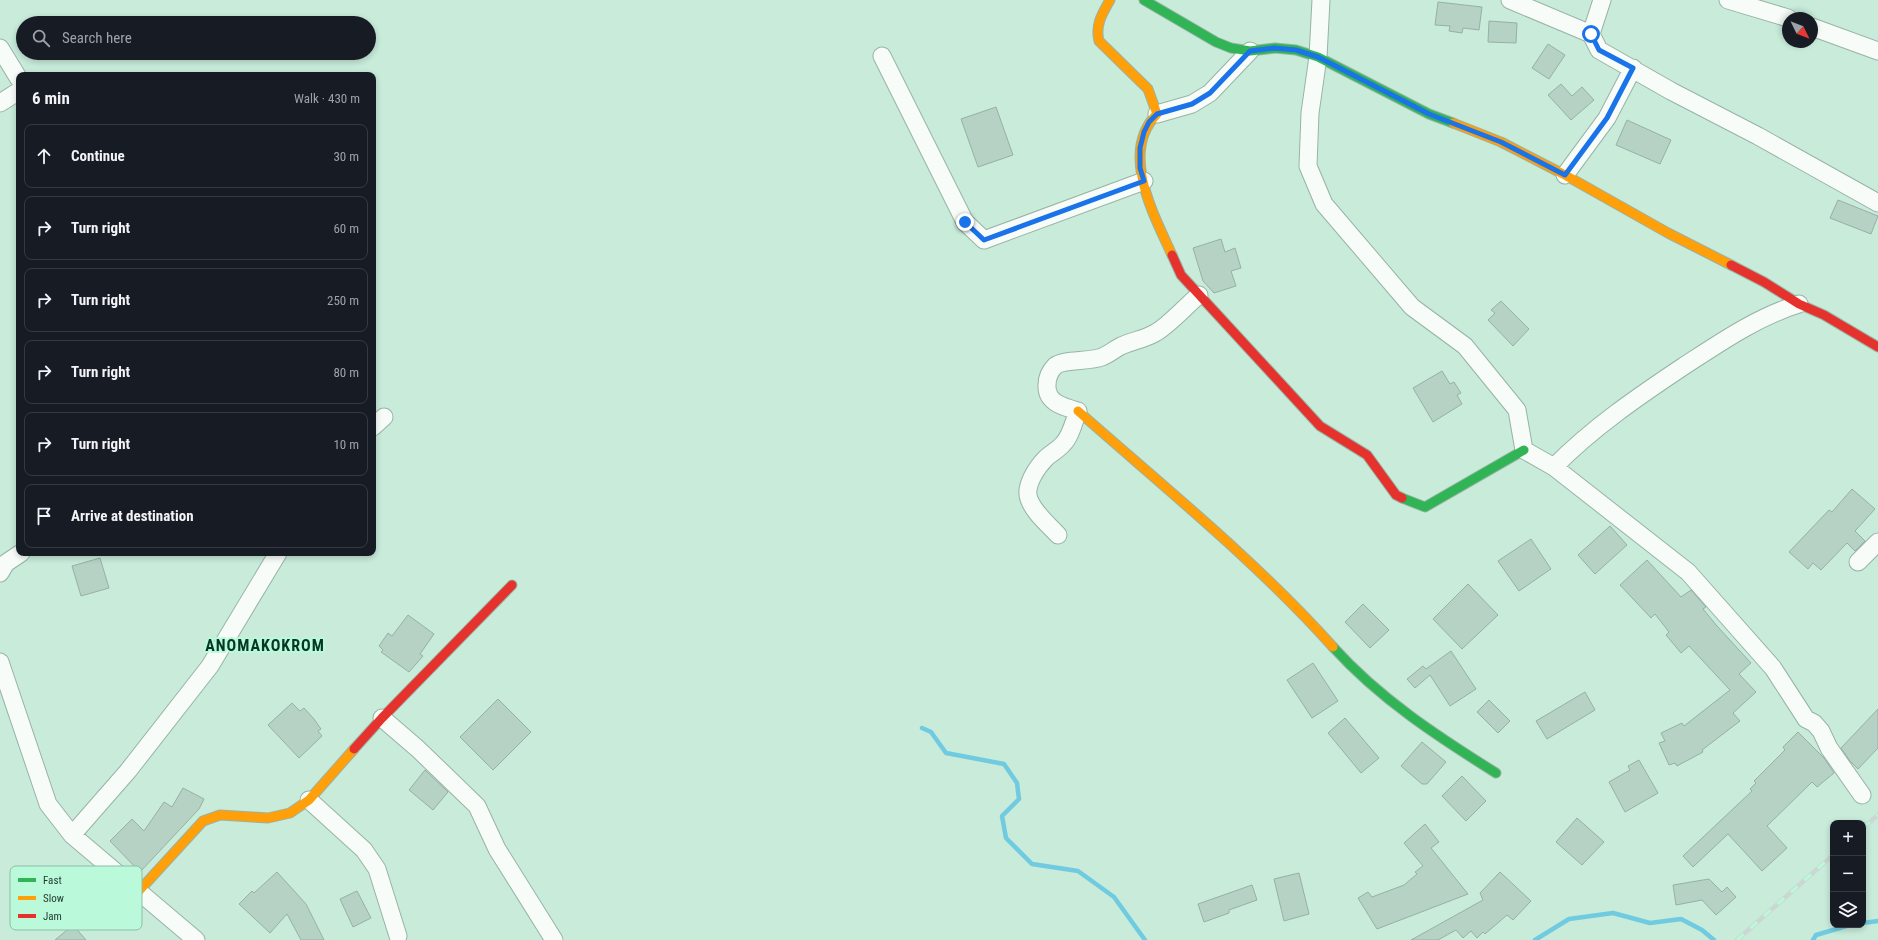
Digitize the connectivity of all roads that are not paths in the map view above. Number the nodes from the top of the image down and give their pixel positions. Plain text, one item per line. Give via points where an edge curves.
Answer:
1 (1110, 0) edge
2 (1144, 0) edge
3 (1321, 0) edge
4 (1510, 0) edge
5 (1602, 0) edge
6 (1728, 0) edge
7 (1782, 16) edge
8 (1818, 29) edge
9 (1591, 34) junction
10 (0, 48) edge
11 (1250, 51) junction
12 (1878, 51) edge
13 (882, 56) dead end
14 (1318, 57) junction
15 (1633, 68) junction
16 (16, 74) edge
17 (16, 93) edge
18 (0, 103) edge
19 (1157, 114) junction
20 (1565, 175) junction
21 (1144, 181) junction
22 (1878, 203) edge
23 (1199, 295) junction
24 (1799, 304) junction
25 (1878, 347) edge
26 (1078, 411) junction
27 (1524, 450) junction
28 (1554, 467) junction
29 (1058, 535) dead end
30 (1878, 542) edge
31 (16, 556) edge
32 (276, 556) edge
33 (1858, 562) dead end
34 (0, 574) edge
35 (512, 585) dead end
36 (0, 662) edge
37 (382, 718) junction
38 (1496, 773) dead end
39 (1862, 795) dead end
40 (309, 800) junction
41 (72, 835) junction
42 (108, 866) edge
43 (142, 888) edge
44 (142, 895) edge
45 (398, 936) dead end
46 (196, 940) edge
47 (554, 940) edge

1 - 19 street via 1097,24 1099,41 1148,89
2 - 11 street via 1216,42
3 - 14 street
4 - 9 street
5 - 9 street
6 - 7 street
8 - 12 street
9 - 15 street via 1599,50
10 - 16 street
11 - 14 street via 1274,48 1296,50
11 - 19 street via 1210,93 1192,104
13 - 21 street via 965,222 984,240
14 - 20 street via 1429,114 1501,142
14 - 27 street via 1310,113 1308,166 1324,204 1412,307 1465,346 1516,410
15 - 20 street via 1607,118
15 - 22 street
17 - 18 street
19 - 21 street via 1147,128 1140,148 1140,168
20 - 24 street via 1668,233 1764,282
21 - 23 street via 1152,212 1181,275
23 - 26 street via 1156,333 1092,360 1057,364 1047,380 1047,391 1051,400
23 - 27 street via 1320,426 1367,455 1396,496 1425,506
24 - 25 street
24 - 28 street via 1760,320 1719,343 1654,386 1576,445
26 - 29 street via 1068,438 1038,466 1028,488 1028,497 1032,505
26 - 38 street via 1241,555 1371,684 1435,735
27 - 28 street
28 - 39 street via 1688,572 1773,668 1806,718 1821,731 1829,748
30 - 33 street
31 - 34 street via 6,563
32 - 41 street via 210,666 128,771
35 - 37 street
36 - 41 street via 48,804
37 - 40 street
37 - 47 street via 418,748 477,806 497,849
40 - 43 street via 290,813 268,818 220,815 203,821
40 - 45 street via 364,850 377,869
41 - 42 street
44 - 46 street

